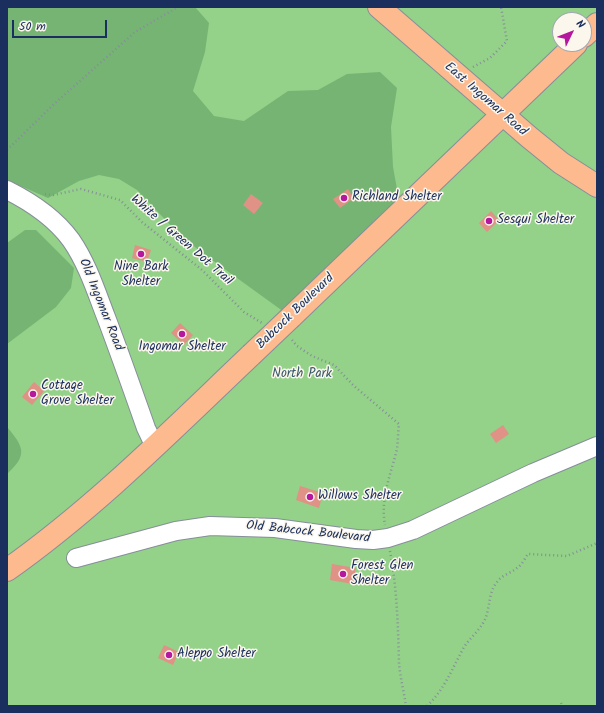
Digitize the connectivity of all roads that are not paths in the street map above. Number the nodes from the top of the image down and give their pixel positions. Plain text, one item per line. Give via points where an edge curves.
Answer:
1 (379, 7) edge
2 (568, 52) edge
3 (503, 114) junction
4 (597, 186) edge
5 (7, 190) edge
6 (597, 446) edge
7 (155, 447) junction
8 (76, 558) dead end
9 (7, 570) edge

1 - 3 main road, East Ingomar Road
2 - 3 main road, Babcock Boulevard
3 - 4 main road, East Ingomar Road via 561,163
3 - 7 main road, Babcock Boulevard, bridge via 289,326 250,355
5 - 7 street, Old Ingomar Road via 48,216 70,239 79,253 92,280
6 - 8 street, Old Babcock Boulevard via 533,473 413,530 388,538 356,540 274,528 210,526 176,531
7 - 9 main road, Babcock Boulevard via 68,525

